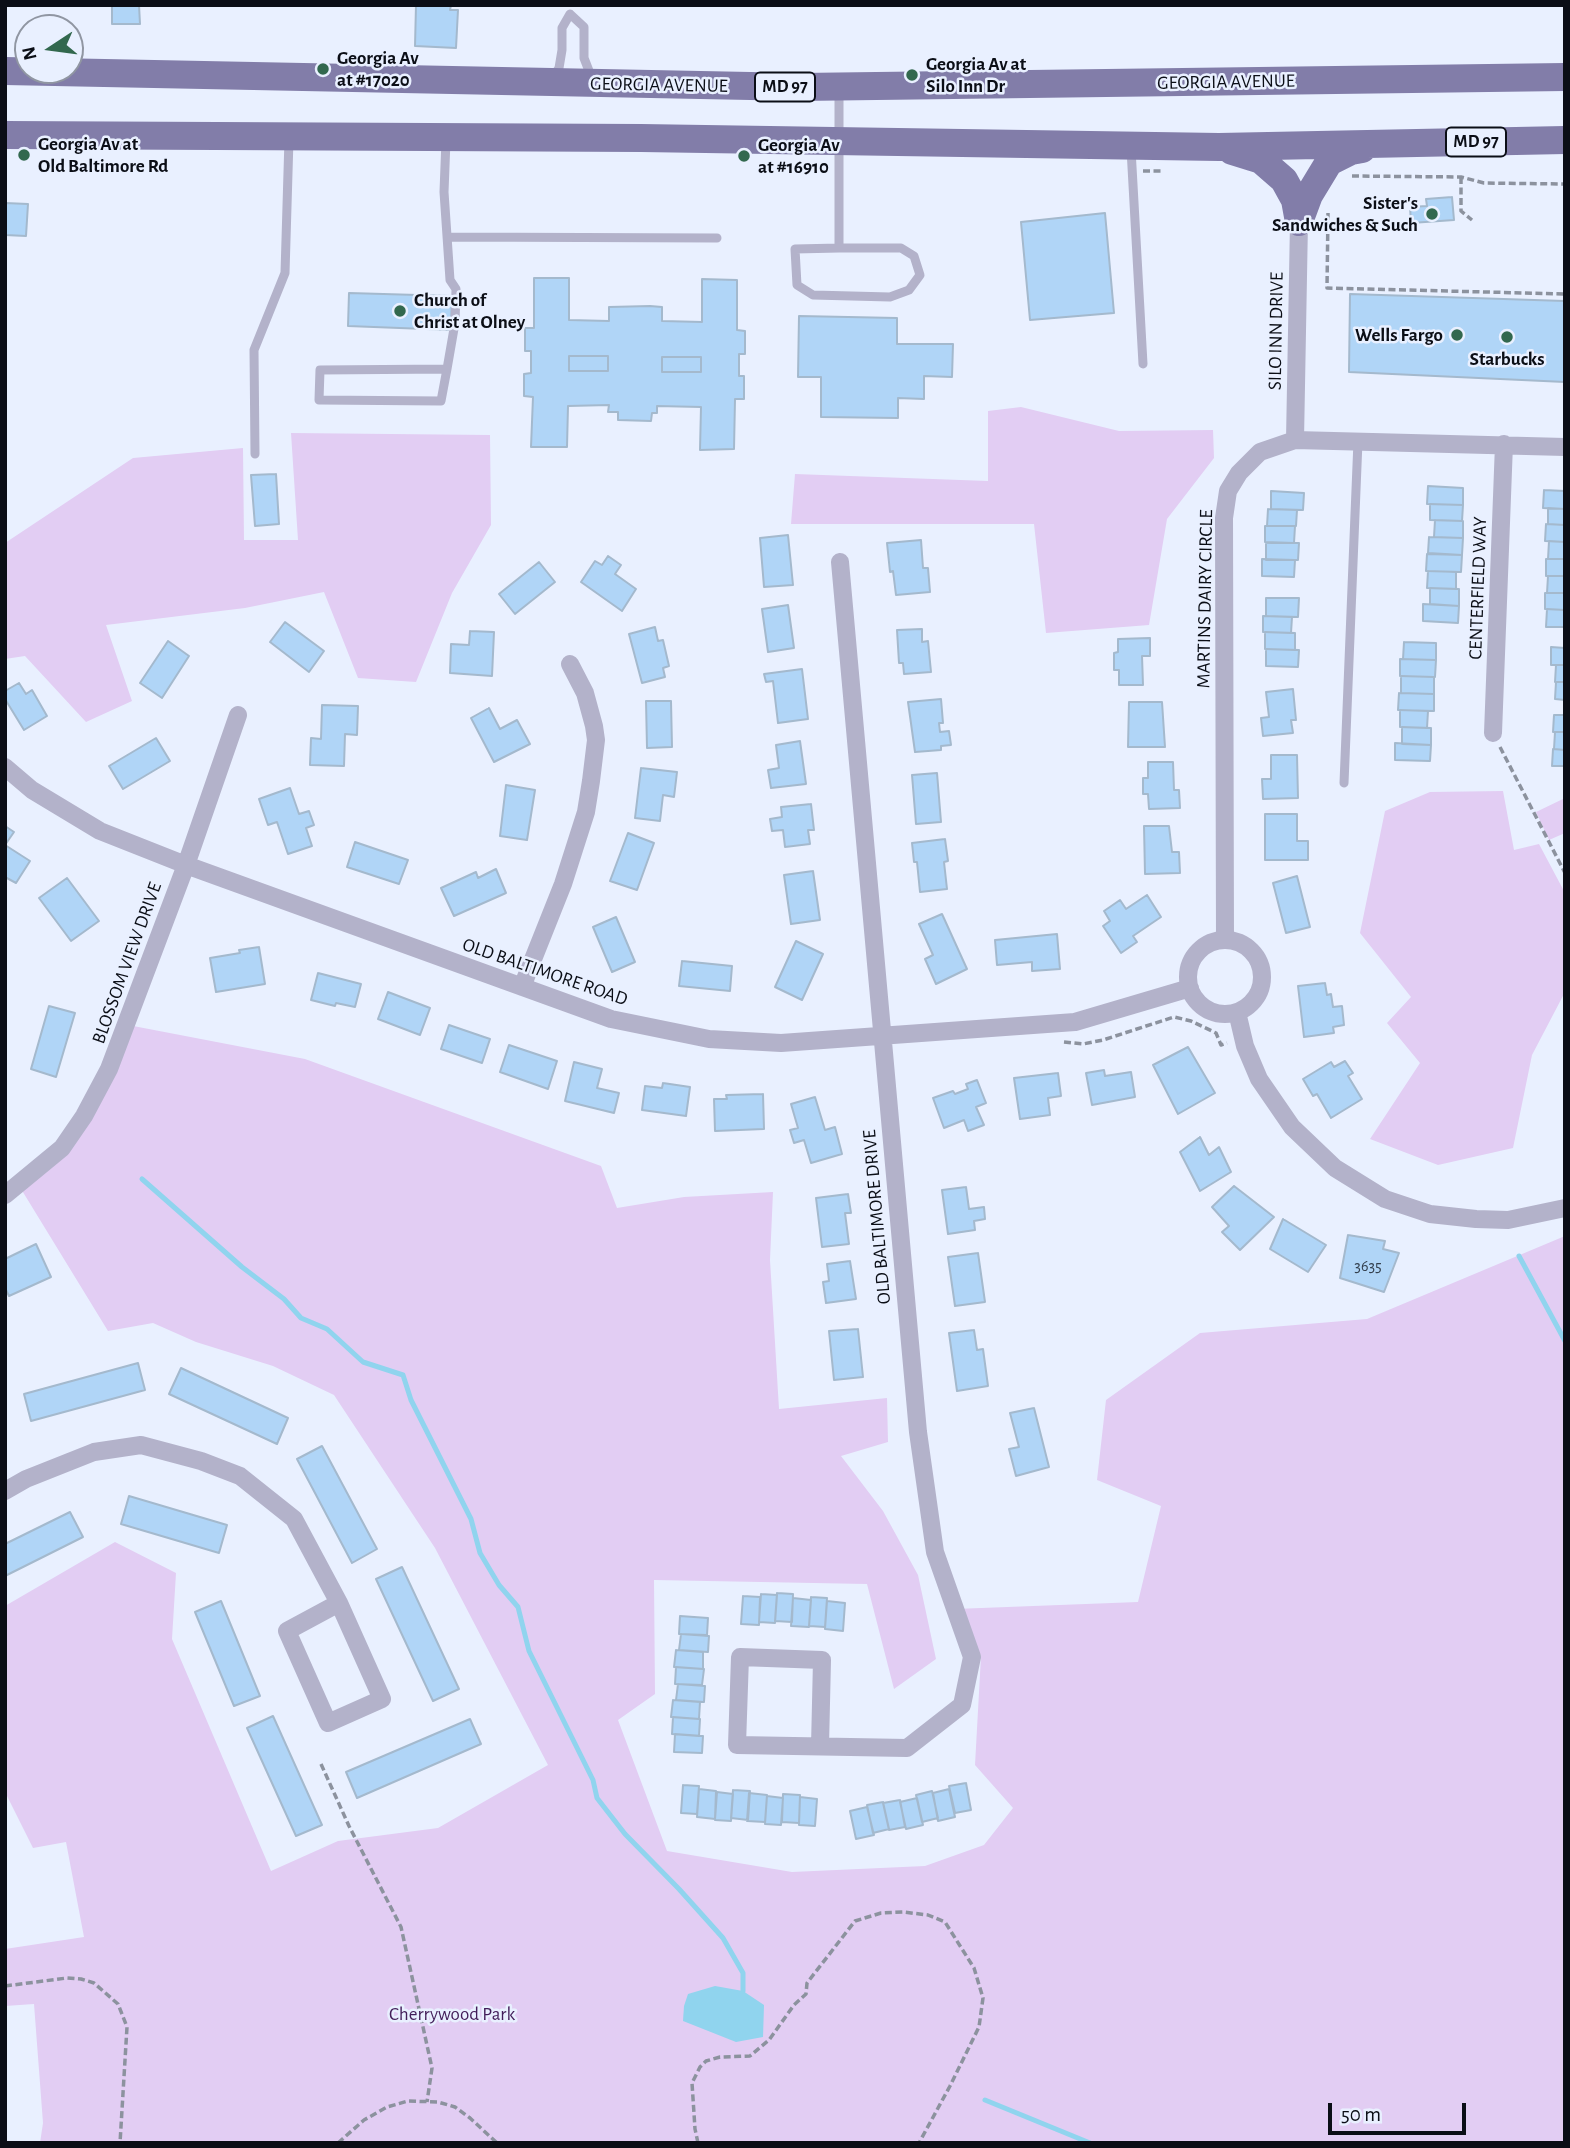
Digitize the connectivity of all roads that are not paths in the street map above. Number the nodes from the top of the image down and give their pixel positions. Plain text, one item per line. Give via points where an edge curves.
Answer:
1 (568, 10) edge
2 (5, 71) edge
3 (1565, 77) edge
4 (549, 83) junction
5 (596, 84) junction
6 (839, 87) junction
7 (5, 135) edge
8 (289, 138) junction
9 (446, 138) junction
10 (1565, 140) edge
11 (838, 143) junction
12 (1130, 144) junction
13 (1388, 144) junction
14 (1219, 147) junction
15 (1299, 222) junction
16 (447, 237) junction
17 (717, 238) dead end
18 (839, 248) junction
19 (1143, 364) dead end
20 (447, 369) junction
21 (1295, 440) junction
22 (1358, 441) junction
23 (1504, 444) junction
24 (1565, 447) edge
25 (255, 454) dead end
26 (840, 562) dead end
27 (570, 664) dead end
28 (238, 715) dead end
29 (1493, 733) road end
30 (5, 767) edge
31 (1344, 783) dead end
32 (186, 865) junction
33 (1225, 939) junction
34 (522, 987) junction
35 (1190, 988) junction
36 (1237, 1012) junction
37 (881, 1037) junction
38 (5, 1195) edge
39 (1565, 1208) edge
40 (5, 1491) edge
41 (338, 1602) junction
42 (820, 1746) junction

1 - 4 lane via 559,68
1 - 5 lane via 584,27 586,69
2 - 4 main road, GEORGIA AVENUE / MD 97
3 - 6 main road, GEORGIA AVENUE / MD 97
4 - 5 main road, GEORGIA AVENUE / MD 97
5 - 6 main road, GEORGIA AVENUE / MD 97
6 - 11 lane
7 - 8 main road, MD 97
8 - 9 main road, MD 97
8 - 25 lane via 285,273 254,350
9 - 11 main road, MD 97
9 - 16 lane
10 - 13 main road, MD 97
11 - 12 main road, MD 97
11 - 18 lane
12 - 14 main road, MD 97
12 - 19 lane
13 - 14 main road, MD 97
13 - 15 main road via 1351,151 1329,162
14 - 15 main road via 1261,160 1284,180 1295,200
15 - 21 street, SILO INN DRIVE
16 - 17 lane
16 - 20 lane via 450,280 456,289
18 - 18 lane via 795,249 797,285 813,295 890,296 909,290 920,275 914,256 901,248
20 - 20 lane via 441,401 319,400 320,370
21 - 22 street, MARTINS DAIRY CIRCLE
21 - 33 street, MARTINS DAIRY CIRCLE via 1260,452 1239,473 1228,491 1224,518
22 - 23 street, MARTINS DAIRY CIRCLE
22 - 31 lane
23 - 24 street, MARTINS DAIRY CIRCLE
23 - 29 street, CENTERFIELD WAY
26 - 37 street, OLD BALTIMORE DRIVE
27 - 34 street via 585,692 594,726 591,781 563,884
28 - 32 street, BLOSSOM VIEW DRIVE
30 - 32 street, OLD BALTIMORE ROAD via 32,790 100,831
32 - 34 street, OLD BALTIMORE ROAD
32 - 38 street, BLOSSOM VIEW DRIVE via 110,1069 62,1148
33 - 35 street via 1208,943 1196,954 1188,971
33 - 36 street via 1250,949 1263,976 1250,1005
34 - 37 street, OLD BALTIMORE ROAD via 611,1019 709,1040 781,1044
35 - 36 street via 1207,1009
35 - 37 street, OLD BALTIMORE ROAD via 1075,1022
36 - 39 street via 1259,1079 1292,1127 1335,1168 1385,1199 1430,1214 1476,1219 1508,1220
37 - 42 street, OLD BALTIMORE DRIVE via 918,1432 935,1552 972,1657 962,1705 907,1748
40 - 41 street via 94,1452 141,1445 201,1461 240,1476 294,1520
41 - 41 street via 287,1631 328,1723 382,1699
42 - 42 street, OLD BALTIMORE DRIVE via 737,1745 740,1657 822,1660

